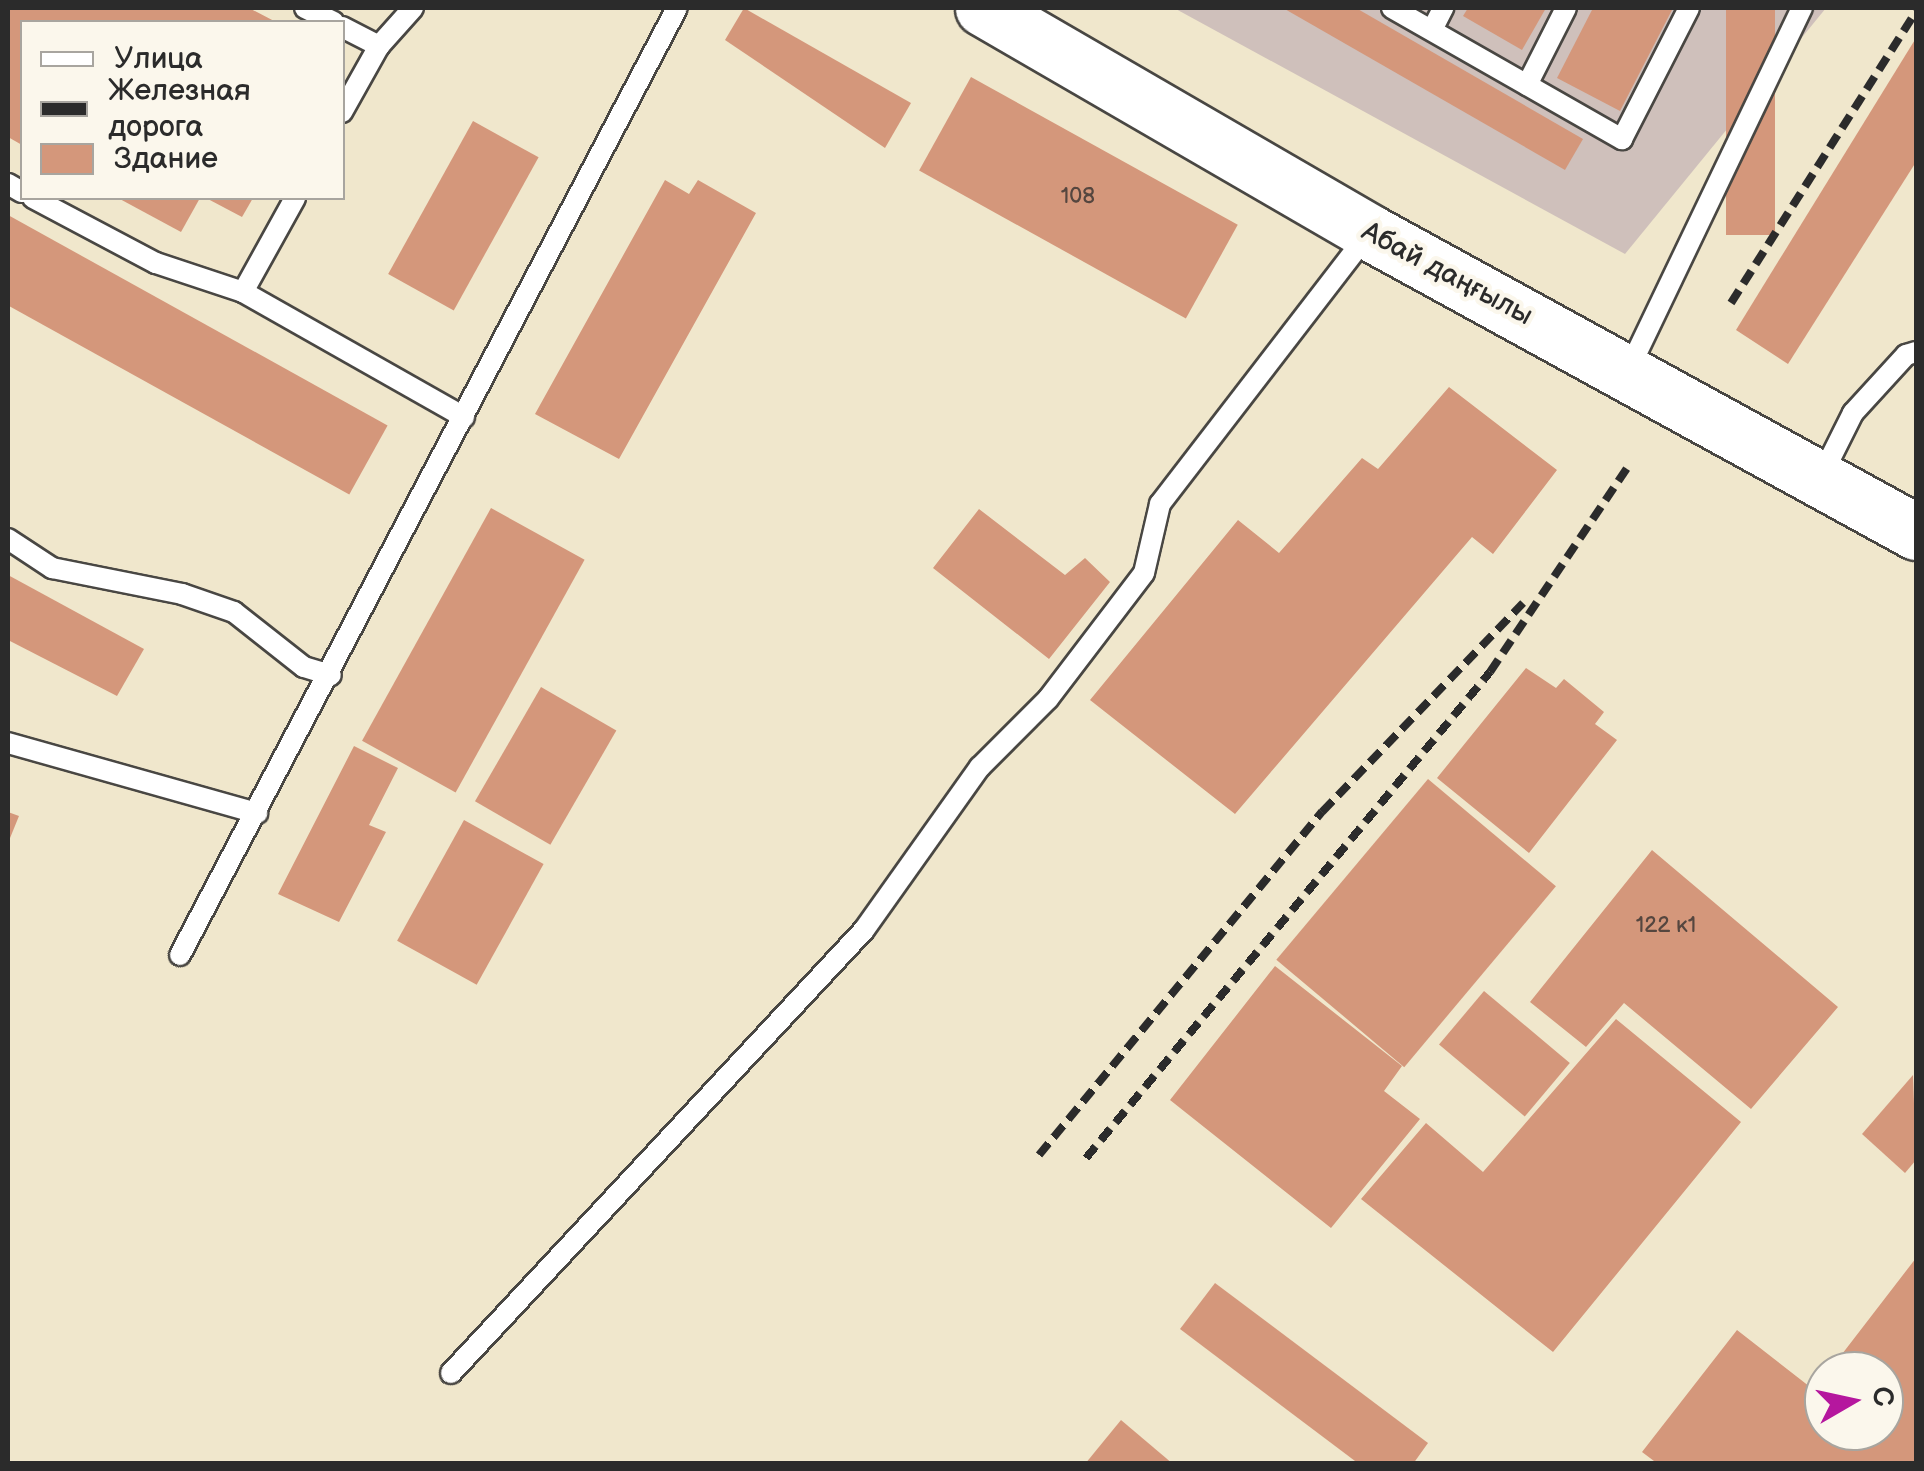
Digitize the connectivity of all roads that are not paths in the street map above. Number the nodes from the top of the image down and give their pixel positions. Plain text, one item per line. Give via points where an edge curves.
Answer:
1 (305, 8) edge
2 (412, 8) edge
3 (677, 8) edge
4 (983, 8) edge
5 (1392, 8) edge
6 (1443, 8) edge
7 (1566, 8) edge
8 (1689, 8) edge
9 (1802, 8) edge
10 (330, 20) edge
11 (345, 29) edge
12 (1432, 30) junction
13 (379, 46) junction
14 (1527, 85) junction
15 (345, 107) edge
16 (37, 200) edge
17 (294, 200) edge
18 (1369, 232) junction
19 (243, 292) junction
20 (1916, 352) edge
21 (1628, 371) junction
22 (464, 417) junction
23 (1820, 479) junction
24 (1916, 532) edge
25 (8, 539) edge
26 (331, 674) junction
27 (8, 743) edge
28 (257, 813) junction
29 (180, 956) dead end
30 (451, 1373) dead end

1 - 10 lane
2 - 13 lane
3 - 22 lane
4 - 18 main road, Абай даңғылы
5 - 12 lane
6 - 12 lane
7 - 14 lane
8 - 14 lane via 1622,139
9 - 21 lane
11 - 13 lane
12 - 14 lane
13 - 15 lane
16 - 19 lane via 156,263
17 - 19 lane
18 - 21 main road, Абай даңғылы
18 - 30 lane via 1160,504 1144,574 1048,700 980,767 864,930
19 - 22 lane
20 - 23 lane via 1853,412
21 - 23 main road, Абай даңғылы
22 - 26 lane
23 - 24 main road, Абай даңғылы
25 - 26 lane via 52,568 182,594 234,612 304,667
26 - 28 lane
27 - 28 lane
28 - 29 lane

